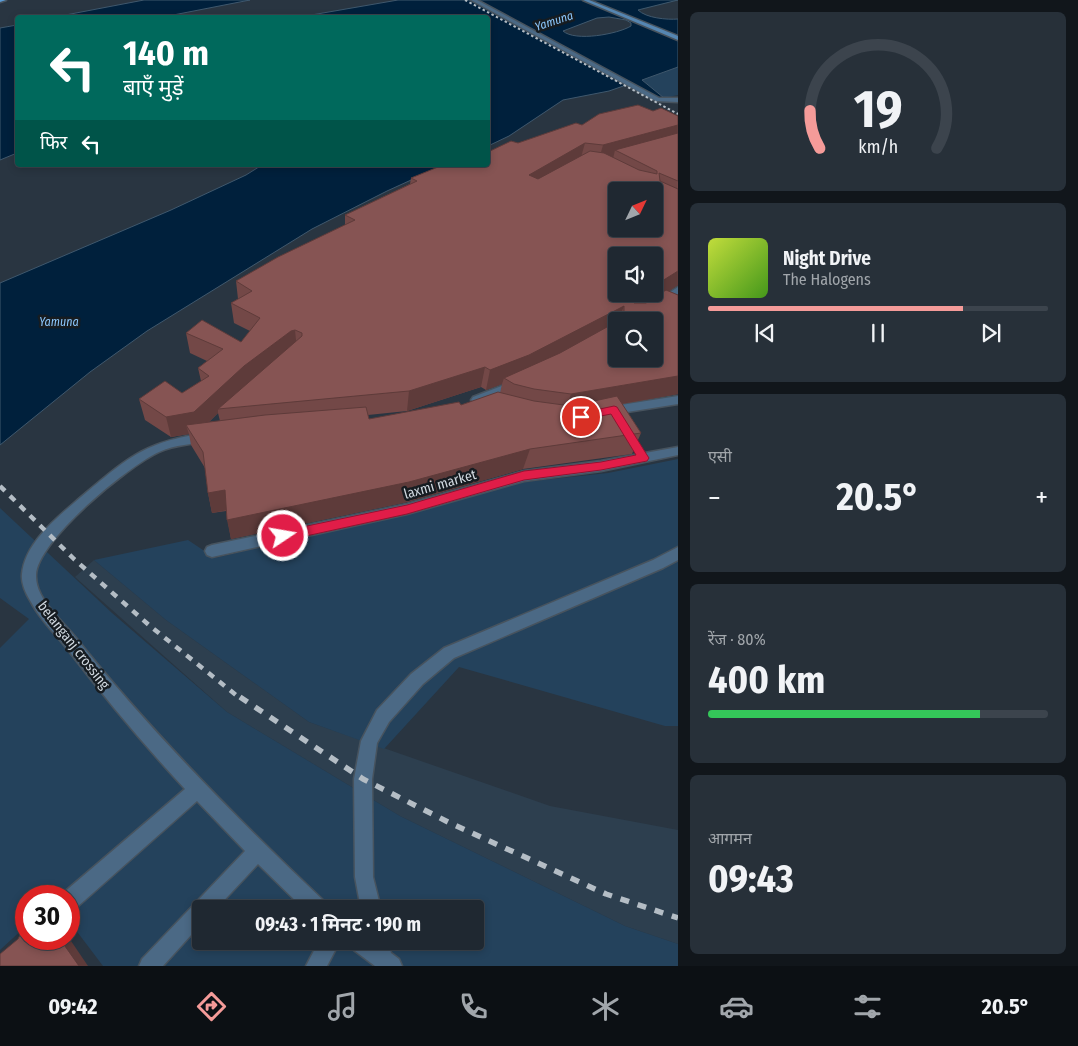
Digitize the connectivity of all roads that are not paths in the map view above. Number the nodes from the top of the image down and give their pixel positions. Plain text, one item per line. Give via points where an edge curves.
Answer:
1 (4, 0) edge
2 (473, 0) edge
3 (585, 0) edge
4 (0, 1) edge
5 (678, 38) edge
6 (678, 100) edge
7 (678, 290) edge
8 (645, 312) edge
9 (534, 377) edge
10 (678, 400) edge
11 (491, 406) edge
12 (597, 413) edge
13 (217, 430) edge
14 (678, 451) edge
15 (212, 551) dead end
16 (678, 553) edge
17 (197, 790) junction
18 (258, 850) junction
19 (80, 891) edge
20 (211, 900) edge
21 (309, 900) edge
22 (369, 900) edge
23 (192, 920) edge
24 (325, 950) edge
25 (149, 966) edge
26 (316, 966) edge

1 - 4 main road
2 - 6 street via 658,100
3 - 5 main road
7 - 8 street
9 - 11 street via 468,403
10 - 12 street via 616,414
13 - 17 street, belanganj crossing via 202,438 167,444 129,464 67,516 36,553 29,576 33,593 88,665
14 - 15 street, laxmi market via 641,454 601,466 524,476 407,510
16 - 22 street via 449,653 417,679 383,716 369,741 363,779 364,877
17 - 18 street, belanganj crossing
17 - 19 street
18 - 20 street
18 - 21 street, belanganj crossing
23 - 25 street
24 - 26 street

